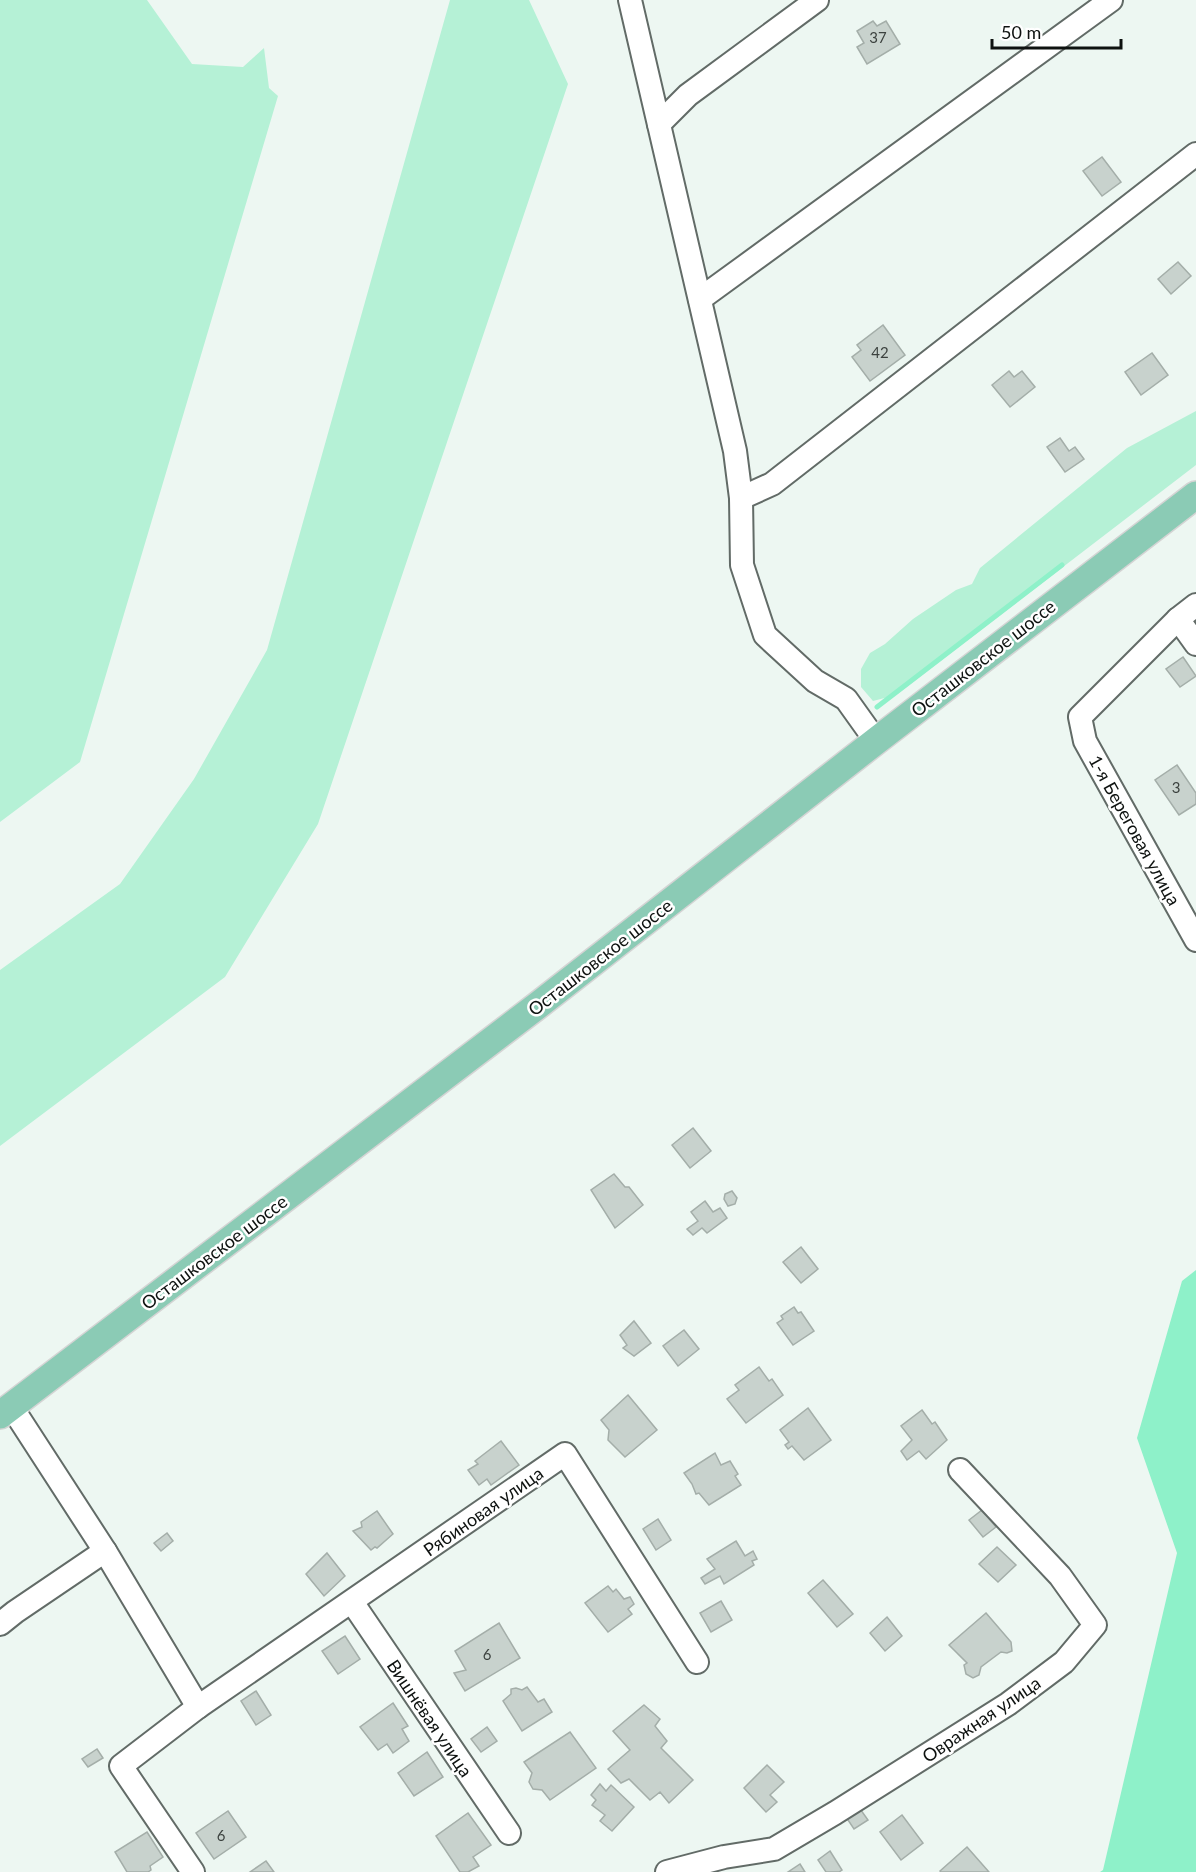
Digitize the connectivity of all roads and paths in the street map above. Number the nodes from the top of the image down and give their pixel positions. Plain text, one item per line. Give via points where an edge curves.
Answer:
1 (630, 0) edge
2 (817, 0) edge
3 (1111, 0) edge
4 (659, 124) junction
5 (1196, 154) edge
6 (700, 299) junction
7 (1196, 495) edge
8 (741, 498) junction
9 (1196, 605) edge
10 (1178, 619) junction
11 (1196, 644) edge
12 (876, 741) junction
13 (1196, 940) edge
14 (5, 1411) edge
15 (960, 1470) dead end
16 (105, 1551) junction
17 (352, 1602) junction
18 (0, 1624) edge
19 (697, 1662) dead end
20 (198, 1707) junction
21 (509, 1833) dead end
22 (774, 1848) junction
23 (193, 1872) edge
24 (667, 1872) edge
25 (737, 1872) edge

1 - 4 street
2 - 4 street via 688,95
3 - 6 street
4 - 6 street
5 - 8 street via 772,484
6 - 8 street via 735,451
7 - 12 main road, Осташковское шоссе
8 - 12 street via 742,566 765,635 814,681 846,699
9 - 10 street
10 - 11 street
10 - 13 street, 1-я Береговая улица via 1080,717 1085,741
12 - 14 main road, Осташковское шоссе via 537,1006
14 - 16 street
15 - 22 street, Овражная улица via 1060,1576 1095,1625 1064,1662 1008,1704
16 - 18 street
16 - 20 street
17 - 19 street, Рябиновая улица via 565,1454
17 - 20 street, Рябиновая улица
17 - 21 street, Вишнёвая улица
20 - 23 street, Рябиновая улица via 121,1766
22 - 24 street, Овражная улица
22 - 25 street

